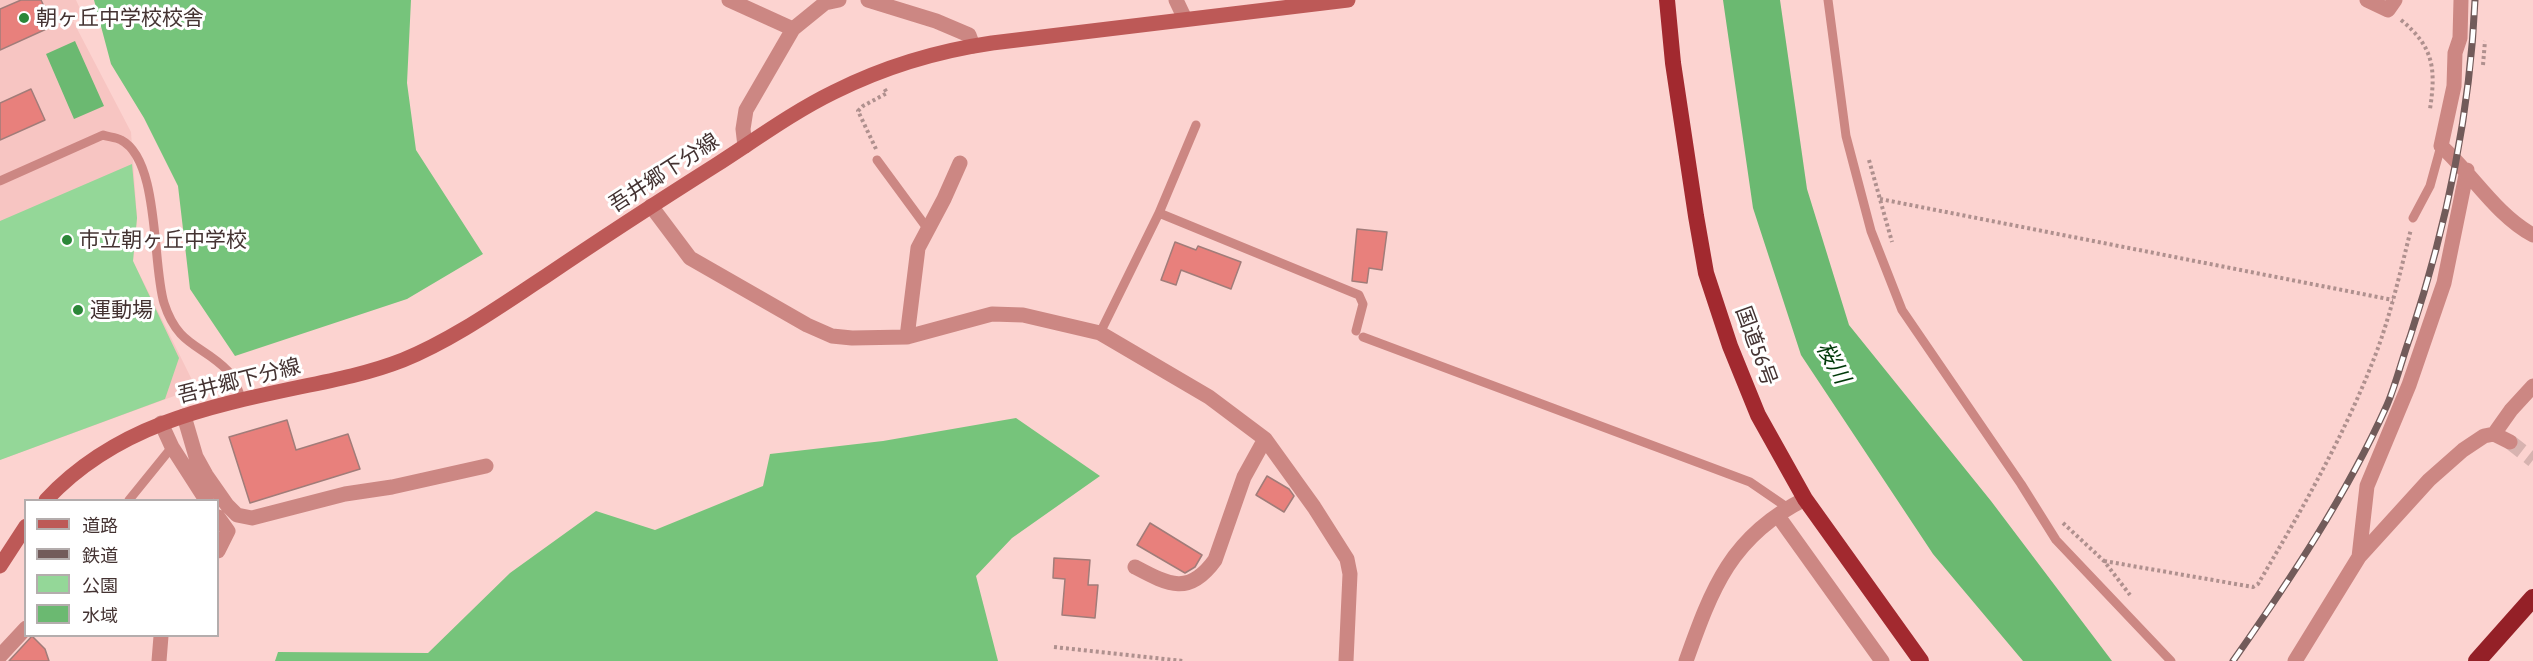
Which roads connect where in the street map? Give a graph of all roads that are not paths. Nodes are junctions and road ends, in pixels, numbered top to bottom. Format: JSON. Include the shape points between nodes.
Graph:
{"nodes":[{"id":1,"x":729,"y":0,"type":"edge"},
{"id":2,"x":839,"y":0,"type":"edge"},
{"id":3,"x":868,"y":0,"type":"edge"},
{"id":4,"x":1176,"y":0,"type":"edge"},
{"id":5,"x":1348,"y":0,"type":"edge"},
{"id":6,"x":1667,"y":0,"type":"edge"},
{"id":7,"x":1828,"y":0,"type":"edge"},
{"id":8,"x":2367,"y":0,"type":"edge"},
{"id":9,"x":2462,"y":0,"type":"edge"},
{"id":10,"x":2392,"y":5,"type":"edge"},
{"id":11,"x":1185,"y":19,"type":"junction"},
{"id":12,"x":793,"y":29,"type":"junction"},
{"id":13,"x":973,"y":46,"type":"junction"},
{"id":14,"x":1196,"y":125,"type":"dead end"},
{"id":15,"x":745,"y":146,"type":"junction"},
{"id":16,"x":2441,"y":146,"type":"junction"},
{"id":17,"x":877,"y":160,"type":"road end"},
{"id":18,"x":960,"y":163,"type":"dead end"},
{"id":19,"x":2467,"y":170,"type":"junction"},
{"id":20,"x":0,"y":181,"type":"edge"},
{"id":21,"x":651,"y":206,"type":"junction"},
{"id":22,"x":1159,"y":213,"type":"junction"},
{"id":23,"x":2413,"y":218,"type":"road end"},
{"id":24,"x":927,"y":228,"type":"junction"},
{"id":25,"x":2533,"y":235,"type":"edge"},
{"id":26,"x":1100,"y":333,"type":"junction"},
{"id":27,"x":907,"y":337,"type":"junction"},
{"id":28,"x":2533,"y":386,"type":"edge"},
{"id":29,"x":242,"y":400,"type":"junction"},
{"id":30,"x":184,"y":416,"type":"junction"},
{"id":31,"x":161,"y":423,"type":"junction"},
{"id":32,"x":2494,"y":434,"type":"junction"},
{"id":33,"x":1265,"y":439,"type":"junction"},
{"id":34,"x":2510,"y":442,"type":"tunnel mouth"},
{"id":35,"x":172,"y":447,"type":"junction"},
{"id":36,"x":486,"y":466,"type":"dead end"},
{"id":37,"x":48,"y":499,"type":"edge"},
{"id":38,"x":131,"y":499,"type":"edge"},
{"id":39,"x":205,"y":499,"type":"edge"},
{"id":40,"x":1805,"y":499,"type":"junction"},
{"id":41,"x":1783,"y":512,"type":"junction"},
{"id":42,"x":219,"y":518,"type":"edge"},
{"id":43,"x":24,"y":529,"type":"edge"},
{"id":44,"x":219,"y":549,"type":"edge"},
{"id":45,"x":2359,"y":557,"type":"junction"},
{"id":46,"x":0,"y":566,"type":"edge"},
{"id":47,"x":1135,"y":567,"type":"dead end"},
{"id":48,"x":2533,"y":598,"type":"edge"},
{"id":49,"x":24,"y":630,"type":"edge"},
{"id":50,"x":161,"y":637,"type":"edge"},
{"id":51,"x":0,"y":656,"type":"edge"},
{"id":52,"x":159,"y":661,"type":"edge"},
{"id":53,"x":1346,"y":661,"type":"edge"},
{"id":54,"x":1686,"y":661,"type":"edge"},
{"id":55,"x":1882,"y":661,"type":"edge"},
{"id":56,"x":1921,"y":661,"type":"edge"},
{"id":57,"x":2171,"y":661,"type":"edge"},
{"id":58,"x":2295,"y":661,"type":"edge"},
{"id":59,"x":2477,"y":661,"type":"edge"}],
"edges":[{"from":1,"to":12,"type":"street"},
{"from":2,"to":12,"type":"street","via":[[825,3]]},
{"from":3,"to":13,"type":"street","via":[[969,35]]},
{"from":4,"to":11,"type":"street"},
{"from":5,"to":11,"type":"main road","name":"吾井郷下分線"},
{"from":6,"to":40,"type":"highway","name":"国道56号","via":[[1673,63],[1707,273],[1730,346],[1758,415]]},
{"from":7,"to":57,"type":"lane","via":[[1846,136],[1870,231],[1902,310],[2056,540]]},
{"from":8,"to":10,"type":"street"},
{"from":9,"to":16,"type":"street","via":[[2454,86]]},
{"from":11,"to":13,"type":"main road","name":"吾井郷下分線"},
{"from":12,"to":15,"type":"street","via":[[746,110]]},
{"from":13,"to":15,"type":"main road","name":"吾井郷下分線","via":[[875,73],[813,103]]},
{"from":14,"to":22,"type":"lane"},
{"from":15,"to":21,"type":"main road","name":"吾井郷下分線"},
{"from":16,"to":19,"type":"street"},
{"from":16,"to":23,"type":"lane","via":[[2430,186]]},
{"from":17,"to":24,"type":"lane"},
{"from":18,"to":24,"type":"street"},
{"from":19,"to":25,"type":"street","via":[[2498,207]]},
{"from":19,"to":45,"type":"street","via":[[2444,283],[2409,385],[2367,486]]},
{"from":20,"to":29,"type":"lane","via":[[103,135],[121,140],[134,152],[144,171],[154,221],[157,270],[173,326],[230,372]]},
{"from":21,"to":27,"type":"street","via":[[690,258],[807,325],[832,336]]},
{"from":21,"to":29,"type":"main road","name":"吾井郷下分線","via":[[436,345],[365,373]]},
{"from":22,"to":26,"type":"lane"},
{"from":22,"to":41,"type":"lane","via":[[1359,295],[1363,304],[1359,334],[1750,482]]},
{"from":24,"to":27,"type":"street","via":[[918,248]]},
{"from":26,"to":27,"type":"street","via":[[1023,315],[992,314]]},
{"from":26,"to":33,"type":"street","via":[[1209,397]]},
{"from":28,"to":32,"type":"street"},
{"from":29,"to":30,"type":"main road","name":"吾井郷下分線"},
{"from":30,"to":31,"type":"main road","name":"吾井郷下分線"},
{"from":30,"to":36,"type":"street","via":[[206,476],[227,504],[244,518]]},
{"from":31,"to":35,"type":"street"},
{"from":31,"to":37,"type":"main road","name":"吾井郷下分線","via":[[86,464]]},
{"from":32,"to":34,"type":"street"},
{"from":32,"to":45,"type":"street","via":[[2463,450],[2429,480]]},
{"from":33,"to":47,"type":"street","via":[[1244,477],[1215,560],[1207,570],[1193,582],[1175,585]]},
{"from":33,"to":53,"type":"street","via":[[1347,559],[1350,574]]},
{"from":35,"to":38,"type":"lane"},
{"from":35,"to":39,"type":"street"},
{"from":40,"to":41,"type":"street"},
{"from":40,"to":56,"type":"highway","name":"国道56号"},
{"from":41,"to":54,"type":"street","via":[[1732,558],[1707,602]]},
{"from":41,"to":55,"type":"street"},
{"from":42,"to":44,"type":"street","via":[[228,531]]},
{"from":43,"to":46,"type":"main road"},
{"from":45,"to":58,"type":"street"},
{"from":48,"to":59,"type":"highway"},
{"from":49,"to":51,"type":"street"},
{"from":50,"to":52,"type":"street"}]}
